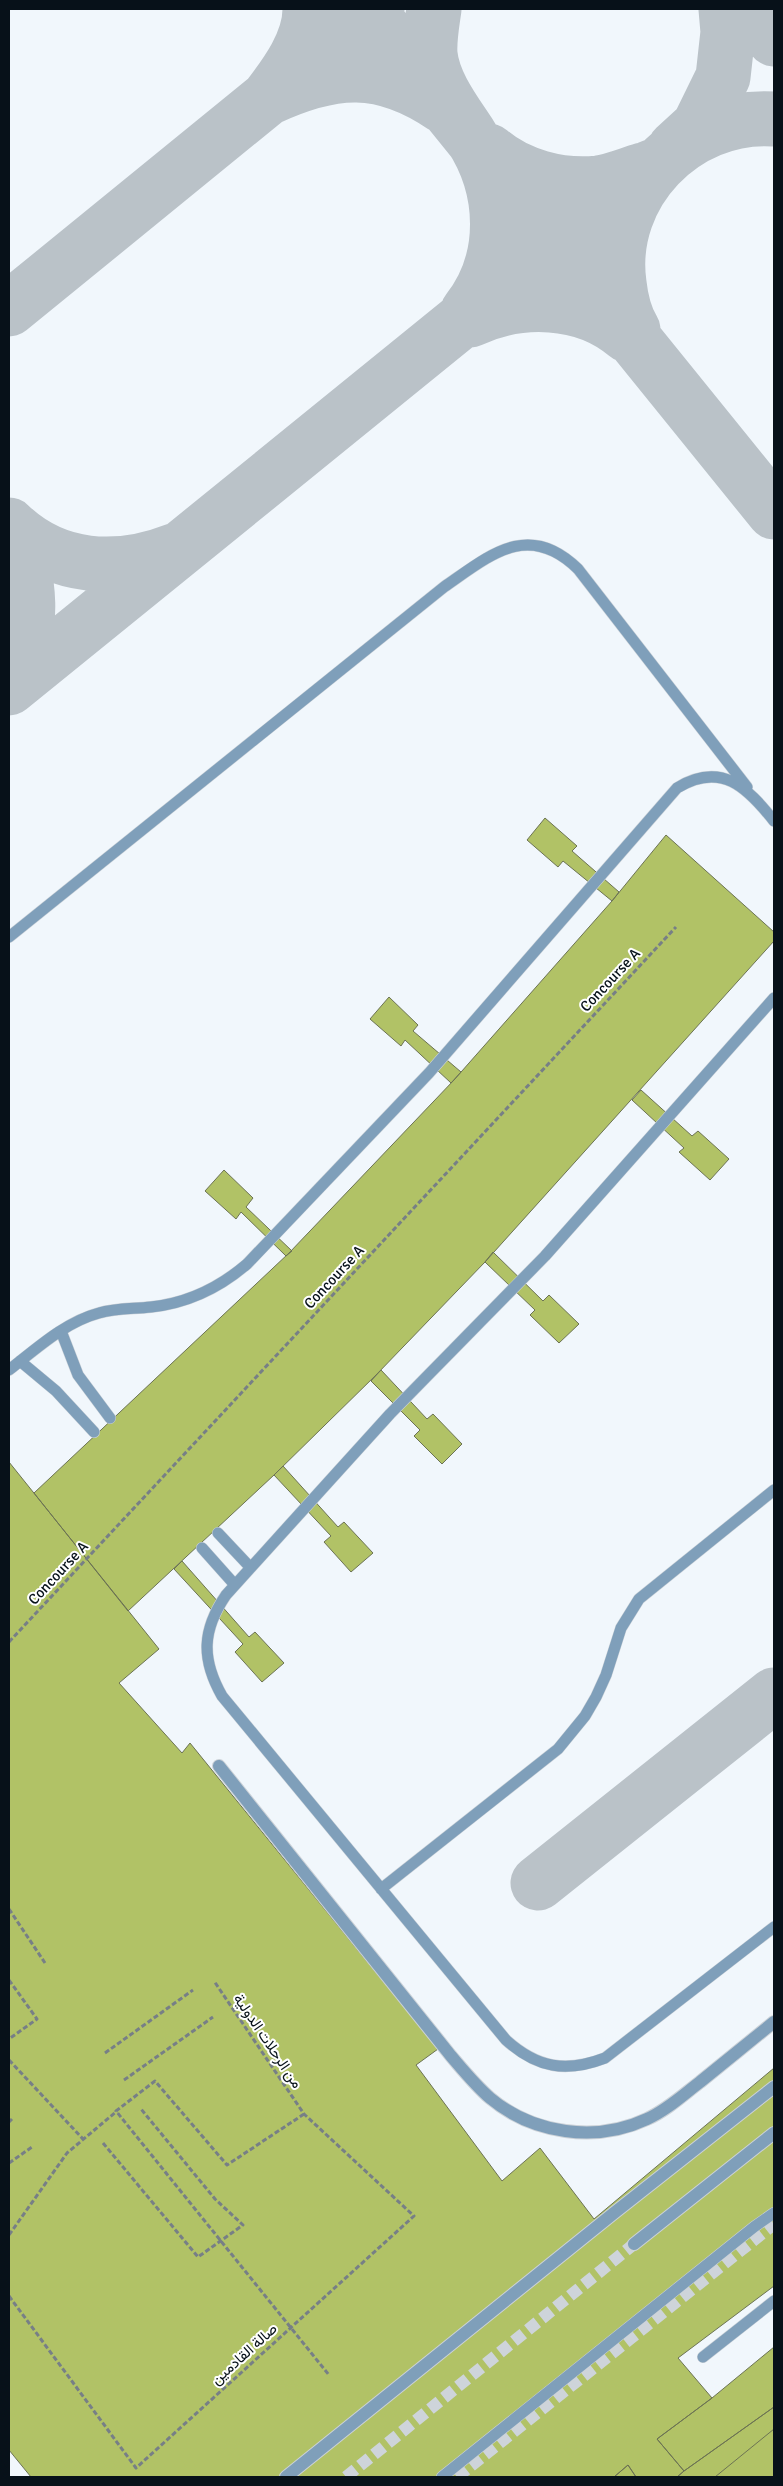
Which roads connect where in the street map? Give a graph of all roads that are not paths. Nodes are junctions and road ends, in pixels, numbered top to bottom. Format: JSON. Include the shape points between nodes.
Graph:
{"nodes":[{"id":1,"x":754,"y":796,"type":"junction"},
{"id":2,"x":774,"y":821,"type":"edge"},
{"id":3,"x":9,"y":937,"type":"edge"},
{"id":4,"x":774,"y":998,"type":"edge"},
{"id":5,"x":61,"y":1331,"type":"junction"},
{"id":6,"x":20,"y":1361,"type":"junction"},
{"id":7,"x":9,"y":1370,"type":"edge"},
{"id":8,"x":110,"y":1418,"type":"dead end"},
{"id":9,"x":94,"y":1432,"type":"dead end"},
{"id":10,"x":774,"y":1490,"type":"edge"},
{"id":11,"x":218,"y":1533,"type":"dead end"},
{"id":12,"x":202,"y":1548,"type":"dead end"},
{"id":13,"x":250,"y":1567,"type":"junction"},
{"id":14,"x":235,"y":1585,"type":"junction"},
{"id":15,"x":220,"y":1766,"type":"dead end"},
{"id":16,"x":381,"y":1889,"type":"junction"},
{"id":17,"x":774,"y":1927,"type":"edge"},
{"id":18,"x":774,"y":2022,"type":"edge"},
{"id":19,"x":774,"y":2087,"type":"edge"},
{"id":20,"x":774,"y":2133,"type":"edge"},
{"id":21,"x":774,"y":2214,"type":"edge"},
{"id":22,"x":634,"y":2244,"type":"tunnel mouth"},
{"id":23,"x":774,"y":2301,"type":"edge"},
{"id":24,"x":703,"y":2357,"type":"dead end"},
{"id":25,"x":286,"y":2477,"type":"edge"},
{"id":26,"x":442,"y":2477,"type":"edge"}],
"edges":[{"from":1,"to":2,"type":"lane"},
{"from":1,"to":3,"type":"lane","via":[[578,569],[557,552],[518,545],[493,553],[444,587]]},
{"from":1,"to":5,"type":"lane","via":[[731,780],[717,776],[690,780],[678,788],[429,1073],[231,1278],[193,1298],[97,1314]]},
{"from":4,"to":13,"type":"lane","via":[[545,1256],[390,1414]]},
{"from":5,"to":6,"type":"lane"},
{"from":5,"to":8,"type":"lane","via":[[78,1375]]},
{"from":6,"to":7,"type":"lane"},
{"from":6,"to":9,"type":"lane","via":[[56,1391]]},
{"from":10,"to":16,"type":"lane","via":[[639,1599],[621,1628],[596,1697],[581,1722],[558,1749]]},
{"from":11,"to":13,"type":"lane"},
{"from":12,"to":14,"type":"lane"},
{"from":13,"to":14,"type":"lane"},
{"from":14,"to":16,"type":"lane","via":[[216,1610],[209,1627],[206,1645],[213,1680],[222,1696]]},
{"from":15,"to":18,"type":"street","via":[[451,2056],[490,2098],[531,2123],[578,2133],[625,2128],[648,2119],[669,2107]]},
{"from":16,"to":17,"type":"lane","via":[[506,2040],[519,2052],[552,2066],[570,2067],[605,2058]]},
{"from":19,"to":25,"type":"street"},
{"from":20,"to":22,"type":"street"},
{"from":21,"to":26,"type":"lane"},
{"from":23,"to":24,"type":"lane"}]}
